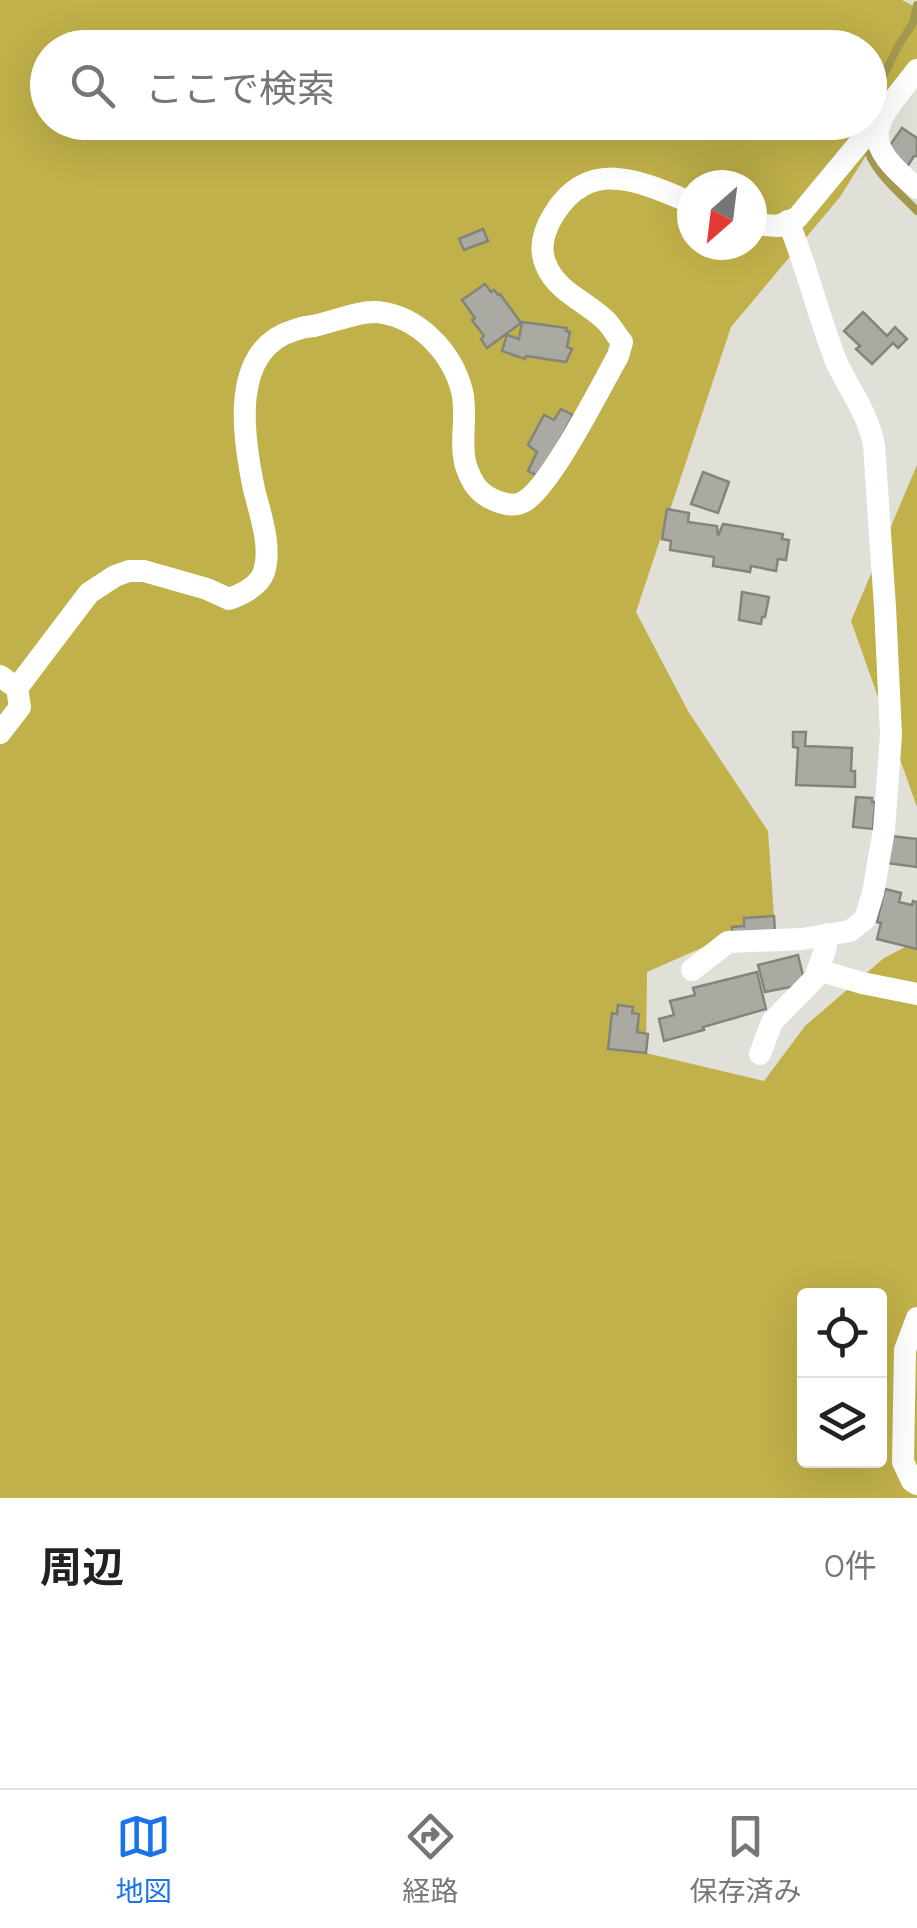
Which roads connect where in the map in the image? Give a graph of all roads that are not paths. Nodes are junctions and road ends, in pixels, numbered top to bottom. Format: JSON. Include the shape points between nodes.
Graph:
{"nodes":[{"id":1,"x":917,"y":70,"type":"edge"},
{"id":2,"x":887,"y":109,"type":"edge"},
{"id":3,"x":862,"y":140,"type":"edge"},
{"id":4,"x":878,"y":140,"type":"edge"},
{"id":5,"x":917,"y":188,"type":"edge"},
{"id":6,"x":677,"y":197,"type":"edge"},
{"id":7,"x":788,"y":222,"type":"junction"},
{"id":8,"x":767,"y":225,"type":"edge"},
{"id":9,"x":8,"y":682,"type":"edge"},
{"id":10,"x":0,"y":733,"type":"edge"},
{"id":11,"x":828,"y":934,"type":"junction"},
{"id":12,"x":692,"y":970,"type":"dead end"},
{"id":13,"x":818,"y":970,"type":"junction"},
{"id":14,"x":917,"y":994,"type":"edge"},
{"id":15,"x":760,"y":1054,"type":"dead end"},
{"id":16,"x":917,"y":1318,"type":"edge"},
{"id":17,"x":917,"y":1484,"type":"edge"}],
"edges":[{"from":1,"to":2,"type":"street"},
{"from":3,"to":7,"type":"street"},
{"from":4,"to":5,"type":"street","via":[[883,156]]},
{"from":6,"to":9,"type":"street","via":[[643,182],[601,178],[572,190],[548,223],[542,243],[554,281],[622,342],[537,493],[514,505],[474,486],[464,462],[462,392],[434,338],[378,312],[295,330],[259,354],[244,410],[264,534],[263,575],[229,599],[144,571],[115,576],[89,593]]},
{"from":7,"to":8,"type":"street"},
{"from":7,"to":11,"type":"street","via":[[837,363],[871,427],[885,607],[890,734],[884,830],[864,918],[850,931]]},
{"from":9,"to":10,"type":"street","via":[[20,707]]},
{"from":11,"to":12,"type":"street","via":[[728,942]]},
{"from":11,"to":13,"type":"street"},
{"from":13,"to":14,"type":"street"},
{"from":13,"to":15,"type":"street","via":[[772,1022]]},
{"from":16,"to":17,"type":"street","via":[[905,1350],[903,1427],[903,1462]]}]}
